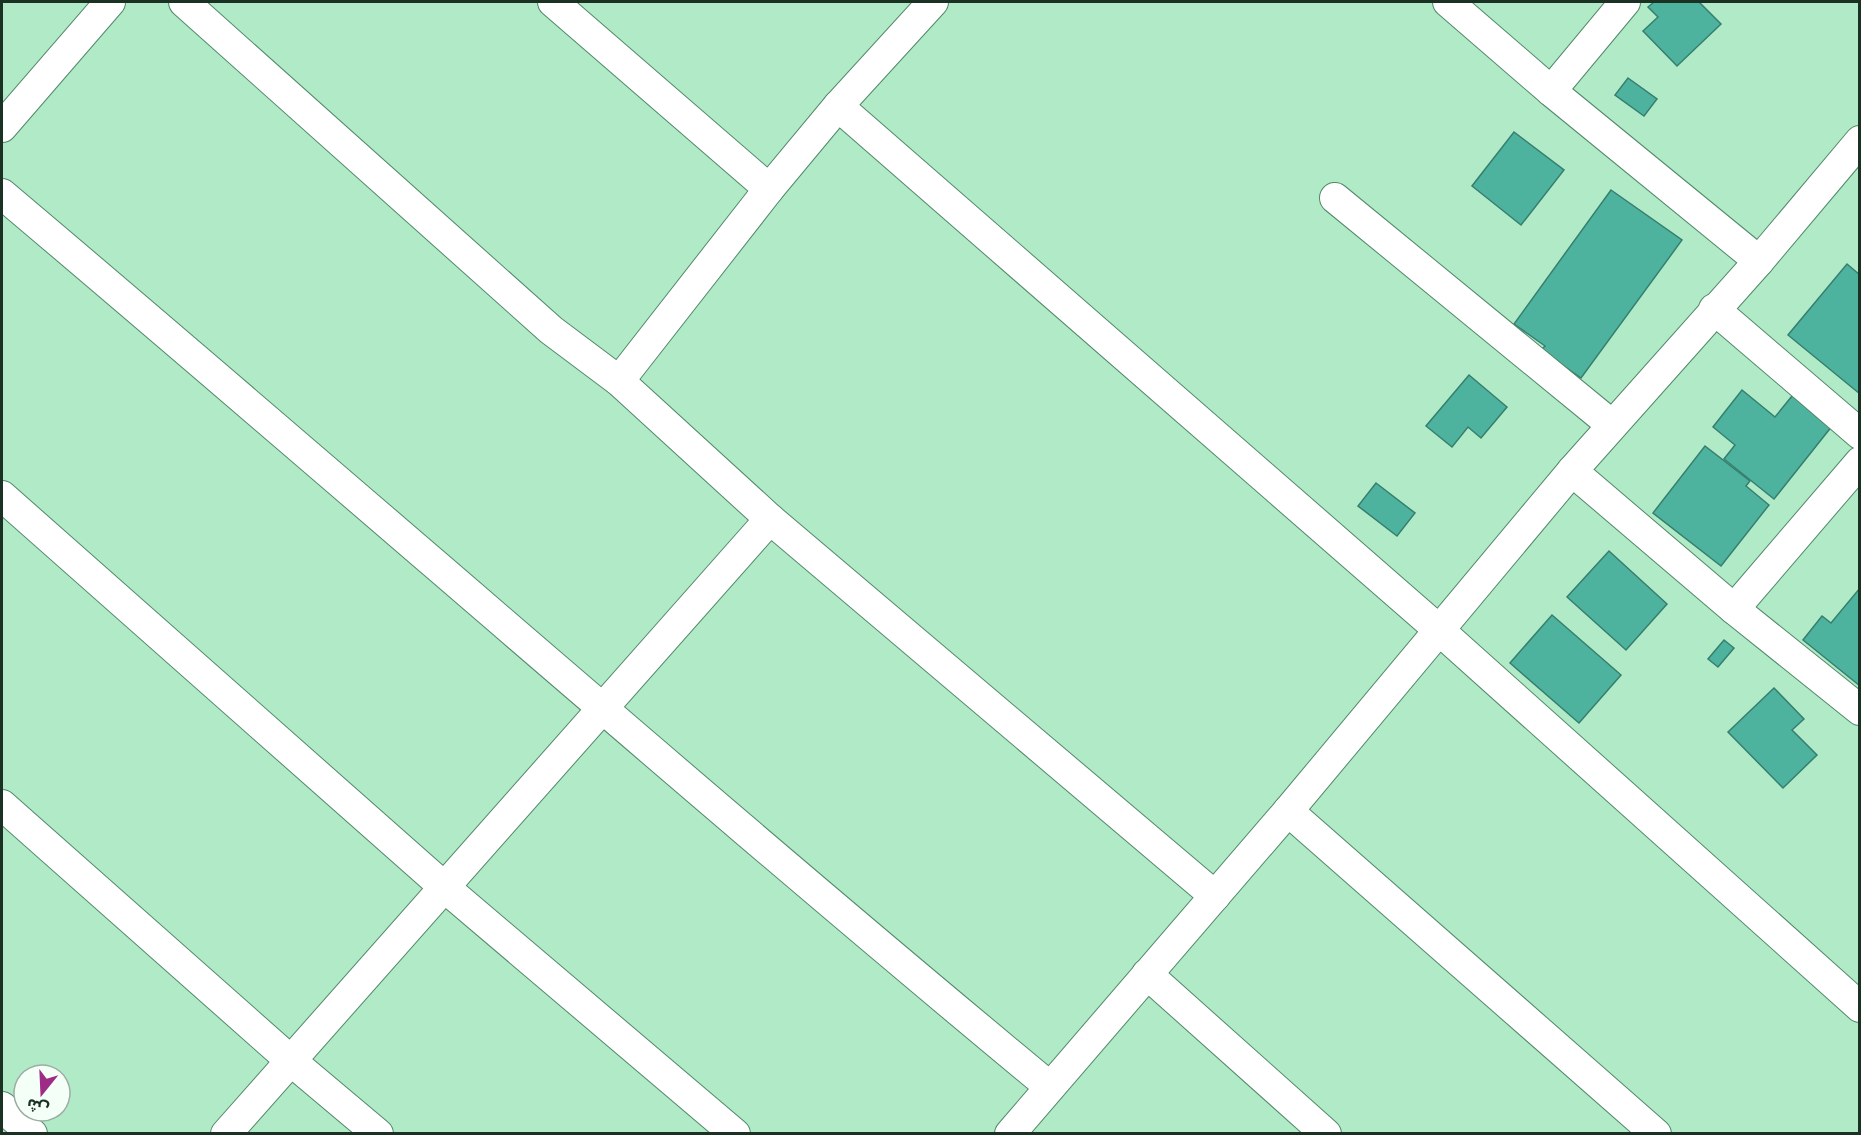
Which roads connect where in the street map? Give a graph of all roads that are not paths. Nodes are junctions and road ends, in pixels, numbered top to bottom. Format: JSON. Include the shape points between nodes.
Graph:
{"nodes":[{"id":1,"x":110,"y":2,"type":"edge"},
{"id":2,"x":184,"y":2,"type":"edge"},
{"id":3,"x":553,"y":2,"type":"edge"},
{"id":4,"x":1448,"y":2,"type":"edge"},
{"id":5,"x":1625,"y":2,"type":"edge"},
{"id":6,"x":920,"y":6,"type":"edge"},
{"id":7,"x":1551,"y":91,"type":"junction"},
{"id":8,"x":838,"y":106,"type":"junction"},
{"id":9,"x":2,"y":126,"type":"edge"},
{"id":10,"x":1860,"y":141,"type":"edge"},
{"id":11,"x":769,"y":189,"type":"junction"},
{"id":12,"x":2,"y":194,"type":"edge"},
{"id":13,"x":1335,"y":198,"type":"dead end"},
{"id":14,"x":1759,"y":261,"type":"junction"},
{"id":15,"x":1714,"y":309,"type":"junction"},
{"id":16,"x":619,"y":381,"type":"junction"},
{"id":17,"x":1612,"y":425,"type":"junction"},
{"id":18,"x":1860,"y":434,"type":"edge"},
{"id":19,"x":1860,"y":462,"type":"edge"},
{"id":20,"x":1572,"y":471,"type":"junction"},
{"id":21,"x":2,"y":496,"type":"edge"},
{"id":22,"x":770,"y":519,"type":"junction"},
{"id":23,"x":1734,"y":609,"type":"junction"},
{"id":24,"x":1439,"y":630,"type":"junction"},
{"id":25,"x":600,"y":709,"type":"junction"},
{"id":26,"x":1860,"y":710,"type":"edge"},
{"id":27,"x":2,"y":805,"type":"edge"},
{"id":28,"x":1288,"y":811,"type":"junction"},
{"id":29,"x":443,"y":886,"type":"junction"},
{"id":30,"x":1215,"y":896,"type":"junction"},
{"id":31,"x":1147,"y":974,"type":"junction"},
{"id":32,"x":1860,"y":1007,"type":"edge"},
{"id":33,"x":290,"y":1060,"type":"junction"},
{"id":34,"x":1050,"y":1087,"type":"junction"},
{"id":35,"x":2,"y":1107,"type":"edge"},
{"id":36,"x":32,"y":1134,"type":"edge"},
{"id":37,"x":226,"y":1134,"type":"edge"},
{"id":38,"x":378,"y":1134,"type":"edge"},
{"id":39,"x":735,"y":1134,"type":"edge"},
{"id":40,"x":1010,"y":1134,"type":"edge"},
{"id":41,"x":1326,"y":1134,"type":"edge"},
{"id":42,"x":1656,"y":1134,"type":"edge"}],
"edges":[{"from":1,"to":9,"type":"street"},
{"from":2,"to":16,"type":"street","via":[[551,330]]},
{"from":3,"to":11,"type":"street"},
{"from":4,"to":7,"type":"street"},
{"from":5,"to":7,"type":"street"},
{"from":6,"to":8,"type":"street"},
{"from":7,"to":14,"type":"street"},
{"from":8,"to":11,"type":"street"},
{"from":8,"to":24,"type":"street"},
{"from":10,"to":14,"type":"street"},
{"from":11,"to":16,"type":"street"},
{"from":12,"to":25,"type":"street","via":[[245,399]]},
{"from":13,"to":17,"type":"street"},
{"from":14,"to":15,"type":"street"},
{"from":15,"to":17,"type":"street"},
{"from":15,"to":18,"type":"street"},
{"from":16,"to":22,"type":"street"},
{"from":17,"to":20,"type":"street"},
{"from":19,"to":23,"type":"street"},
{"from":20,"to":23,"type":"street"},
{"from":20,"to":24,"type":"street"},
{"from":21,"to":29,"type":"street"},
{"from":22,"to":25,"type":"street"},
{"from":22,"to":30,"type":"street"},
{"from":23,"to":26,"type":"street"},
{"from":24,"to":28,"type":"street"},
{"from":24,"to":32,"type":"street"},
{"from":25,"to":29,"type":"street"},
{"from":25,"to":34,"type":"street"},
{"from":27,"to":33,"type":"street"},
{"from":28,"to":30,"type":"street"},
{"from":28,"to":42,"type":"street"},
{"from":29,"to":33,"type":"street"},
{"from":29,"to":39,"type":"street"},
{"from":30,"to":31,"type":"street"},
{"from":31,"to":34,"type":"street"},
{"from":31,"to":41,"type":"street"},
{"from":33,"to":37,"type":"street"},
{"from":33,"to":38,"type":"street"},
{"from":34,"to":40,"type":"street"},
{"from":35,"to":36,"type":"street"}]}
